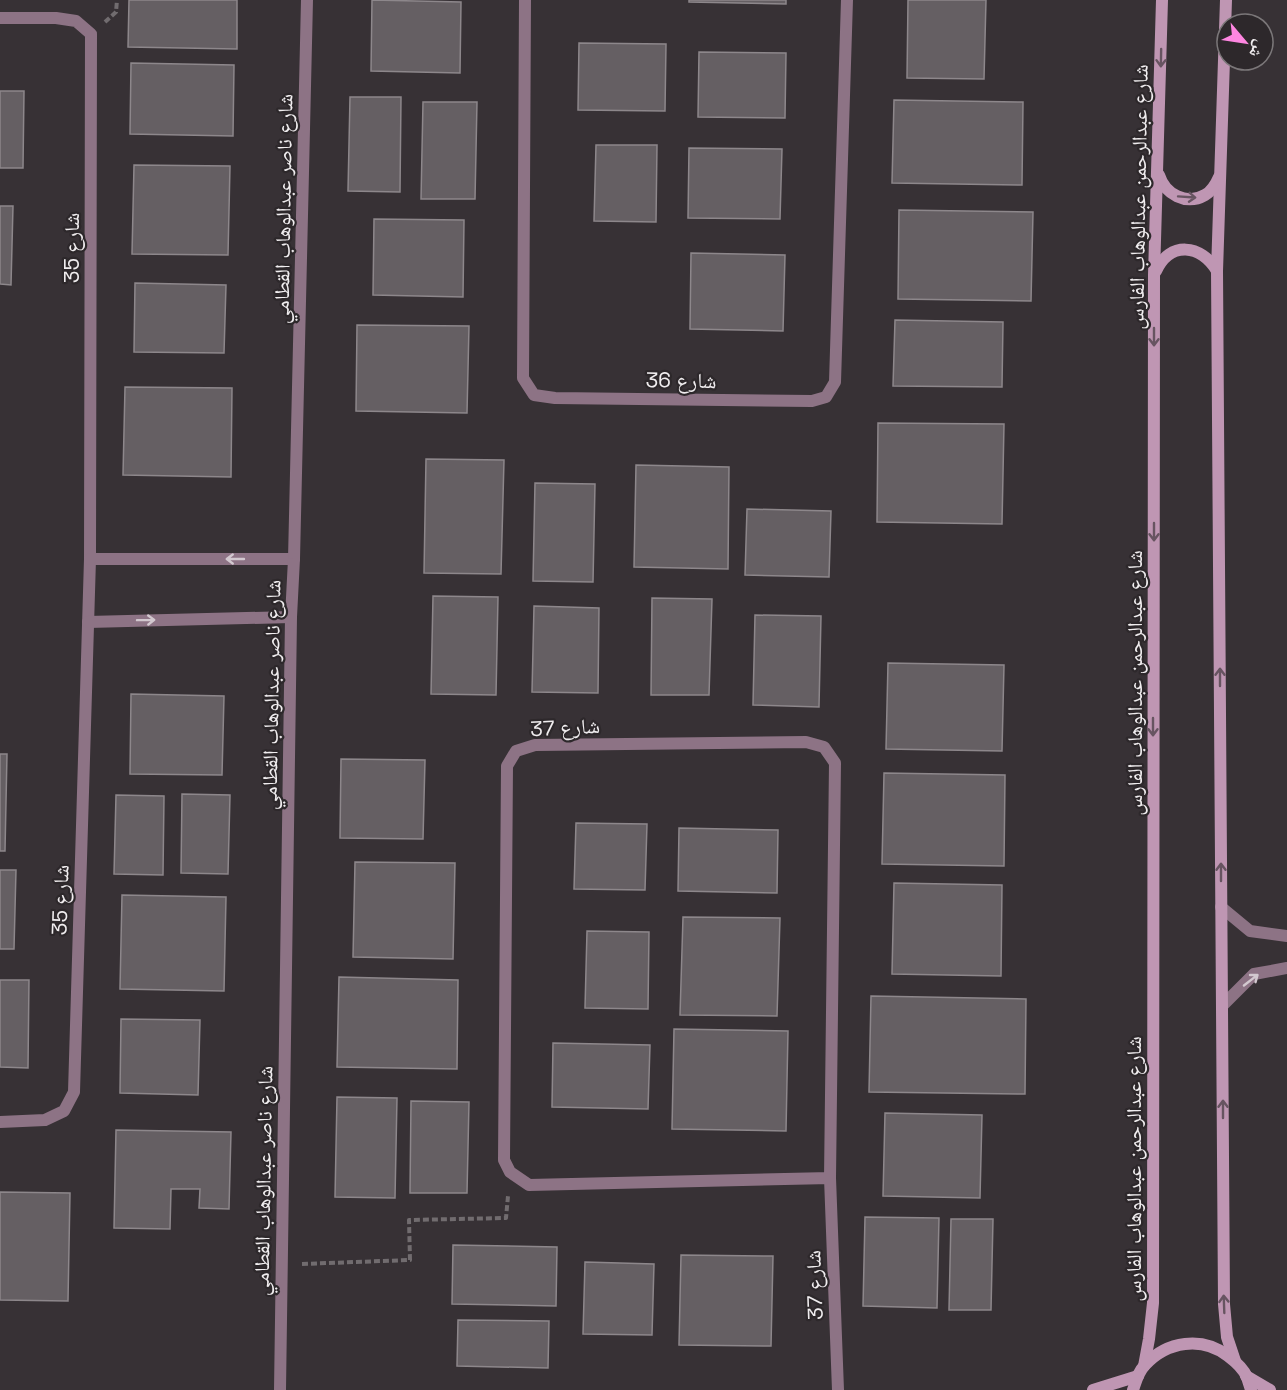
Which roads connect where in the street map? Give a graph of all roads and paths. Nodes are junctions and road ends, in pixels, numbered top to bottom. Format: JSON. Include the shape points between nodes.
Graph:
{"nodes":[{"id":1,"x":307,"y":0,"type":"edge"},
{"id":2,"x":525,"y":0,"type":"edge"},
{"id":3,"x":847,"y":0,"type":"edge"},
{"id":4,"x":1162,"y":0,"type":"edge"},
{"id":5,"x":1226,"y":0,"type":"edge"},
{"id":6,"x":0,"y":18,"type":"edge"},
{"id":7,"x":1158,"y":171,"type":"junction"},
{"id":8,"x":1220,"y":176,"type":"junction"},
{"id":9,"x":1217,"y":271,"type":"junction"},
{"id":10,"x":1154,"y":275,"type":"junction"},
{"id":11,"x":90,"y":559,"type":"junction"},
{"id":12,"x":294,"y":560,"type":"junction"},
{"id":13,"x":291,"y":617,"type":"junction"},
{"id":14,"x":88,"y":622,"type":"junction"},
{"id":15,"x":1221,"y":907,"type":"junction"},
{"id":16,"x":1287,"y":936,"type":"edge"},
{"id":17,"x":1287,"y":968,"type":"edge"},
{"id":18,"x":1222,"y":1006,"type":"junction"},
{"id":19,"x":0,"y":1122,"type":"edge"},
{"id":20,"x":510,"y":1172,"type":"junction"},
{"id":21,"x":830,"y":1178,"type":"junction"},
{"id":22,"x":282,"y":1264,"type":"junction"},
{"id":23,"x":1235,"y":1361,"type":"junction"},
{"id":24,"x":1141,"y":1371,"type":"junction"},
{"id":25,"x":1246,"y":1376,"type":"junction"},
{"id":26,"x":280,"y":1390,"type":"edge"},
{"id":27,"x":838,"y":1390,"type":"edge"},
{"id":28,"x":1093,"y":1390,"type":"edge"},
{"id":29,"x":1133,"y":1390,"type":"edge"},
{"id":30,"x":1251,"y":1390,"type":"edge"},
{"id":31,"x":1270,"y":1390,"type":"edge"}],
"edges":[{"from":1,"to":12,"type":"street","name":"شارع ناصر عبدالوهاب القطامي"},
{"from":2,"to":3,"type":"street","name":"شارع 36","via":[[523,378],[534,395],[812,401],[826,397],[835,382]]},
{"from":4,"to":7,"type":"street","name":"شارع عبدالرحمن عبدالوهاب الفارس","one_way":true},
{"from":5,"to":8,"type":"street"},
{"from":6,"to":11,"type":"street","name":"شارع 35","via":[[76,21],[91,34]]},
{"from":7,"to":8,"type":"street","one_way":true,"via":[[1170,192],[1193,199],[1210,191]]},
{"from":7,"to":10,"type":"street","name":"شارع عبدالرحمن عبدالوهاب الفارس"},
{"from":8,"to":9,"type":"street"},
{"from":9,"to":10,"type":"street","via":[[1211,260],[1190,249],[1167,255]]},
{"from":15,"to":9,"type":"street","one_way":true},
{"from":10,"to":24,"type":"street","name":"شارع عبدالرحمن عبدالوهاب الفارس","one_way":true,"via":[[1153,1291],[1148,1350]]},
{"from":12,"to":11,"type":"street","one_way":true},
{"from":11,"to":14,"type":"street","name":"شارع 35"},
{"from":12,"to":13,"type":"street","name":"شارع ناصر عبدالوهاب القطامي"},
{"from":14,"to":13,"type":"street","one_way":true},
{"from":13,"to":22,"type":"street","name":"شارع ناصر عبدالوهاب القطامي"},
{"from":14,"to":19,"type":"street","name":"شارع 35","via":[[74,1092],[64,1111],[45,1120]]},
{"from":15,"to":16,"type":"street","via":[[1250,931]]},
{"from":15,"to":18,"type":"street"},
{"from":18,"to":17,"type":"street","one_way":true,"via":[[1254,974]]},
{"from":23,"to":18,"type":"street","one_way":true,"via":[[1227,1337],[1224,1304]]},
{"from":20,"to":21,"type":"street","via":[[528,1185]]},
{"from":20,"to":21,"type":"street","name":"شارع 37","via":[[504,1160],[507,766],[516,751],[534,745],[806,742],[824,747],[835,764]]},
{"from":20,"to":22,"type":"path","via":[[506,1218],[410,1220],[410,1260]]},
{"from":21,"to":27,"type":"street","name":"شارع 37"},
{"from":22,"to":26,"type":"street","name":"شارع ناصر عبدالوهاب القطامي"},
{"from":23,"to":24,"type":"street","via":[[1221,1351],[1188,1343],[1171,1346]]},
{"from":23,"to":25,"type":"street"},
{"from":24,"to":28,"type":"street"},
{"from":24,"to":29,"type":"street","name":"شارع عبدالرحمن عبدالوهاب الفارس"},
{"from":25,"to":30,"type":"street"},
{"from":25,"to":31,"type":"street"}]}
